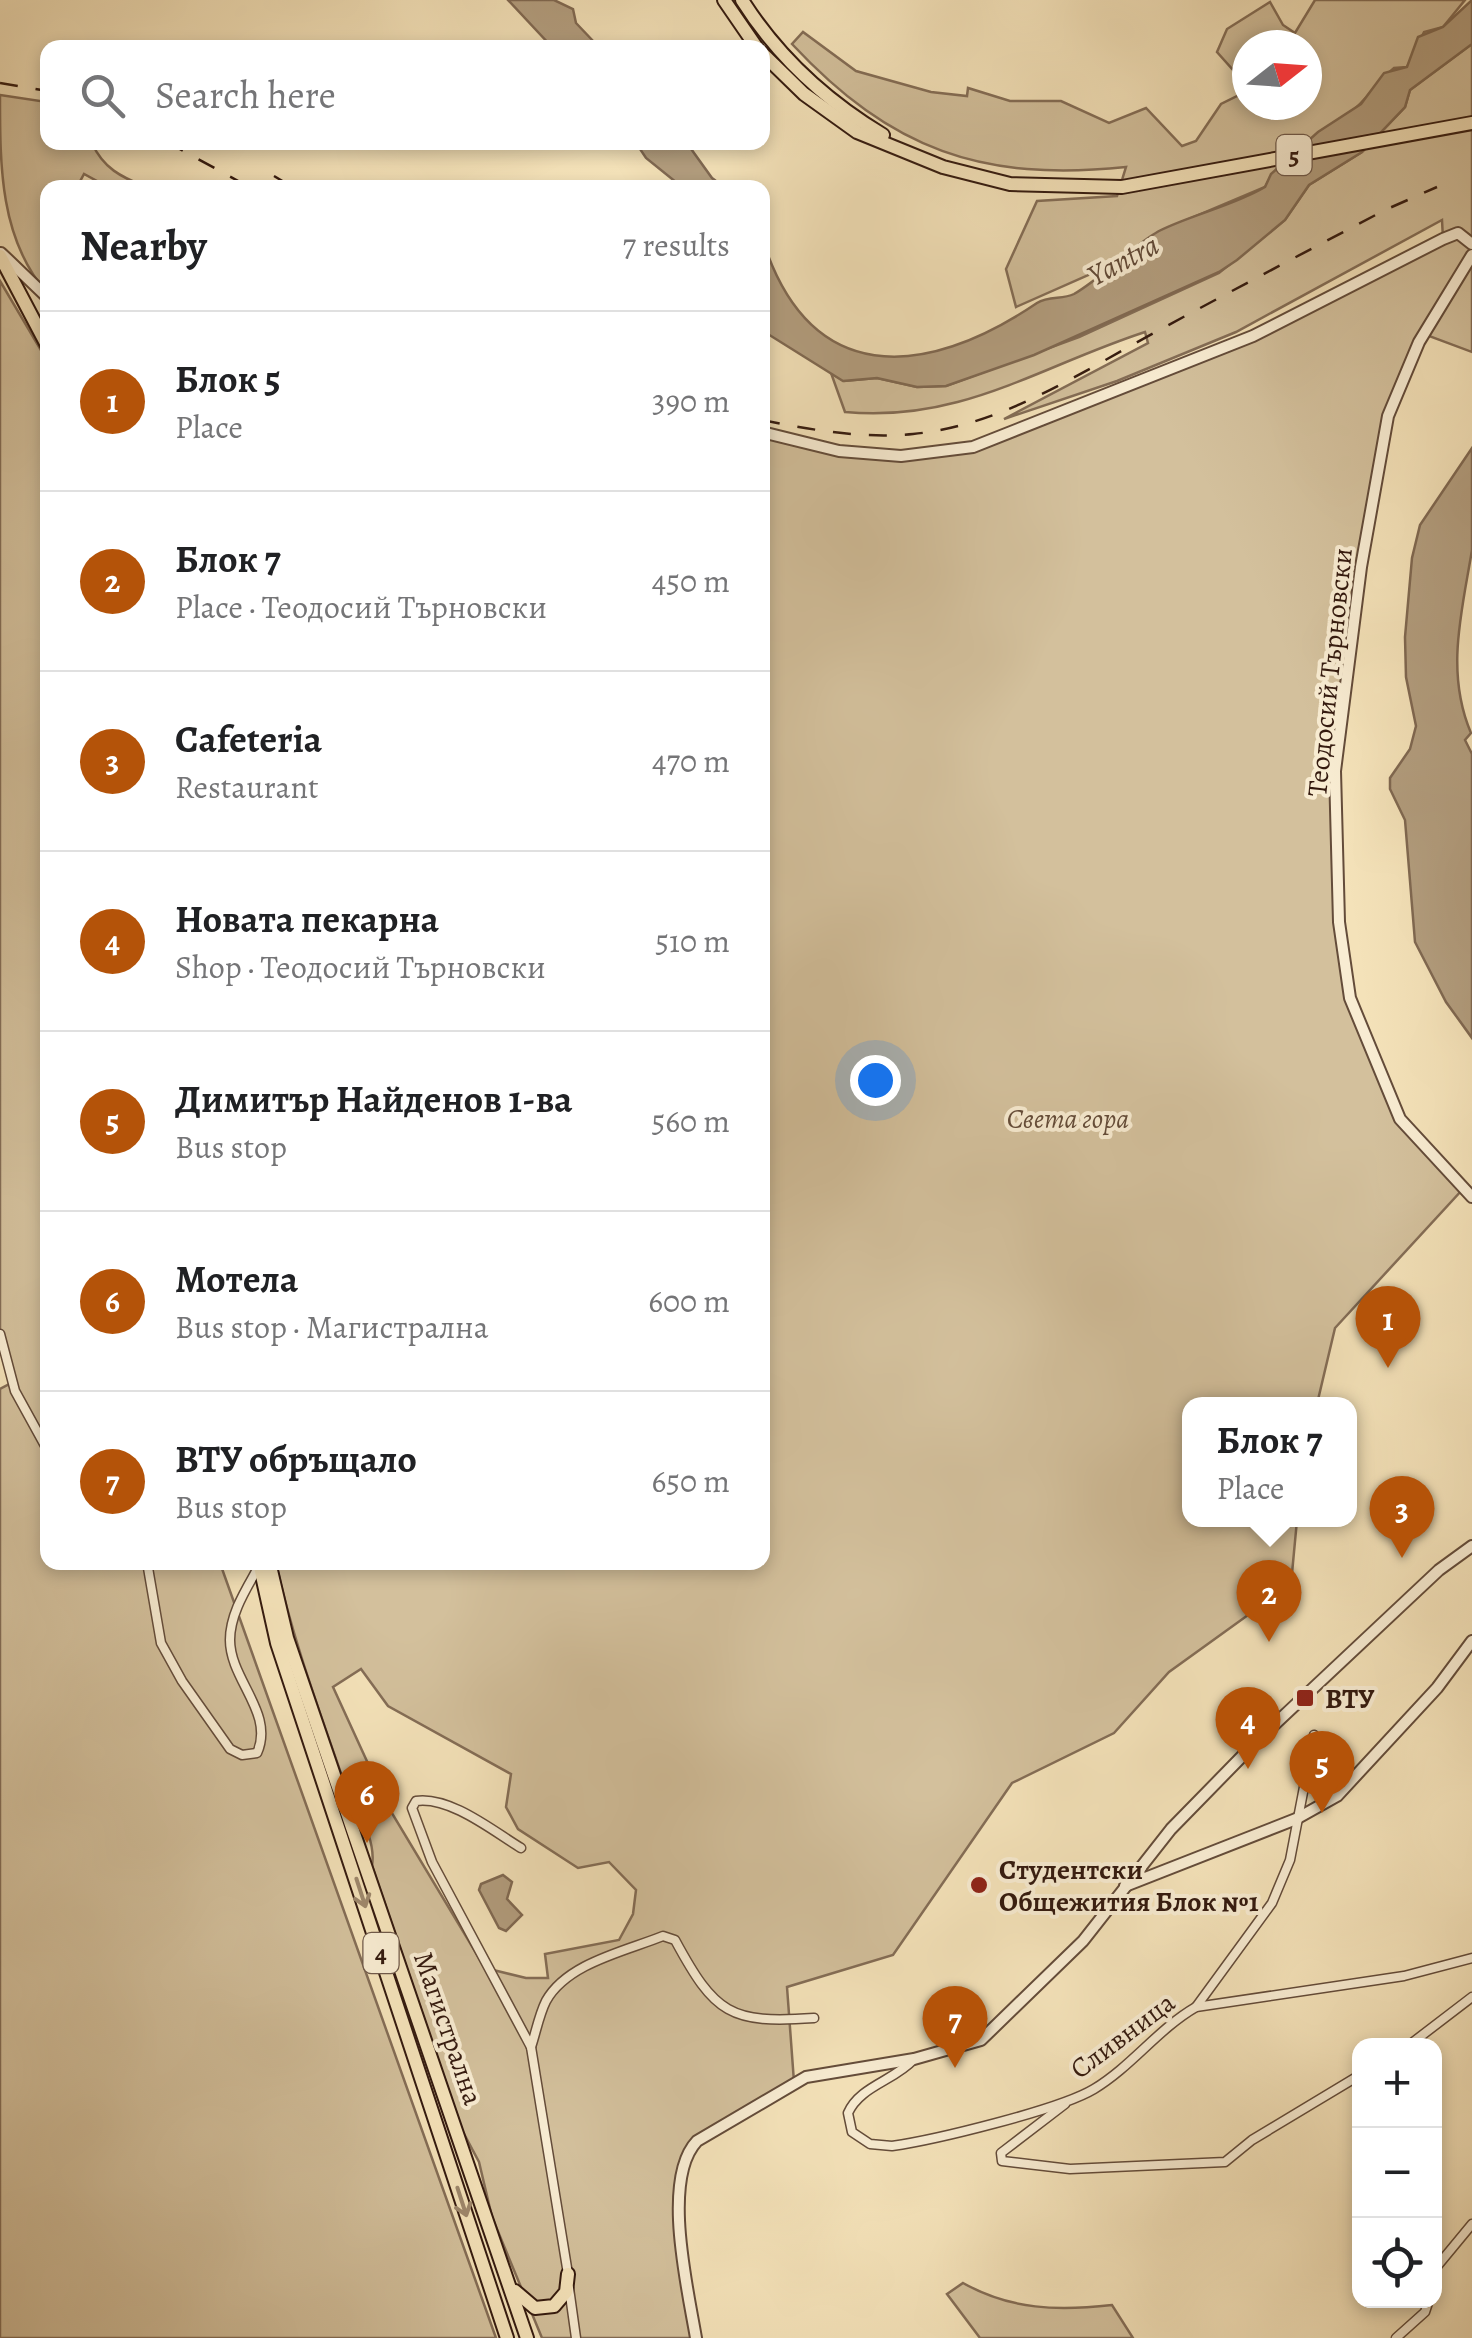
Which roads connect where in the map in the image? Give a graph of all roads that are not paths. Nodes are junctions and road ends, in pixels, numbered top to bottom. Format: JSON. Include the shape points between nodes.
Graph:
{"nodes":[{"id":1,"x":720,"y":0,"type":"edge"},
{"id":2,"x":742,"y":0,"type":"edge"},
{"id":3,"x":751,"y":40,"type":"edge"},
{"id":4,"x":768,"y":40,"type":"edge"},
{"id":5,"x":770,"y":42,"type":"edge"},
{"id":6,"x":770,"y":60,"type":"edge"},
{"id":7,"x":1469,"y":123,"type":"edge"},
{"id":8,"x":915,"y":155,"type":"junction"},
{"id":9,"x":1472,"y":244,"type":"edge"},
{"id":10,"x":0,"y":254,"type":"edge"},
{"id":11,"x":1472,"y":255,"type":"edge"},
{"id":12,"x":40,"y":291,"type":"edge"},
{"id":13,"x":40,"y":332,"type":"edge"},
{"id":14,"x":770,"y":434,"type":"edge"},
{"id":15,"x":1472,"y":1197,"type":"edge"},
{"id":16,"x":0,"y":1334,"type":"edge"},
{"id":17,"x":40,"y":1436,"type":"edge"},
{"id":18,"x":1472,"y":1546,"type":"edge"},
{"id":19,"x":148,"y":1570,"type":"edge"},
{"id":20,"x":258,"y":1570,"type":"edge"},
{"id":21,"x":263,"y":1570,"type":"edge"},
{"id":22,"x":264,"y":1570,"type":"edge"},
{"id":23,"x":1472,"y":1641,"type":"edge"},
{"id":24,"x":1314,"y":1735,"type":"dead end"},
{"id":25,"x":1296,"y":1819,"type":"junction"},
{"id":26,"x":522,"y":1848,"type":"dead end"},
{"id":27,"x":1120,"y":1888,"type":"junction"},
{"id":28,"x":1472,"y":1958,"type":"edge"},
{"id":29,"x":1472,"y":1997,"type":"edge"},
{"id":30,"x":1196,"y":2007,"type":"junction"},
{"id":31,"x":814,"y":2018,"type":"dead end"},
{"id":32,"x":1418,"y":2038,"type":"edge"},
{"id":33,"x":531,"y":2047,"type":"junction"},
{"id":34,"x":914,"y":2059,"type":"junction"},
{"id":35,"x":1352,"y":2079,"type":"edge"},
{"id":36,"x":1071,"y":2100,"type":"junction"},
{"id":37,"x":1472,"y":2224,"type":"edge"},
{"id":38,"x":1442,"y":2260,"type":"edge"},
{"id":39,"x":504,"y":2266,"type":"junction"},
{"id":40,"x":568,"y":2274,"type":"junction"},
{"id":41,"x":1426,"y":2308,"type":"edge"},
{"id":42,"x":507,"y":2338,"type":"edge"},
{"id":43,"x":530,"y":2338,"type":"edge"},
{"id":44,"x":576,"y":2338,"type":"edge"},
{"id":45,"x":696,"y":2338,"type":"edge"},
{"id":46,"x":1396,"y":2338,"type":"edge"}],
"edges":[{"from":1,"to":3,"type":"main road","number":"5"},
{"from":2,"to":4,"type":"main road","number":"5"},
{"from":5,"to":8,"type":"main road","number":"5","via":[[815,87]]},
{"from":6,"to":8,"type":"main road","number":"5","via":[[857,132]]},
{"from":7,"to":8,"type":"main road","number":"5","via":[[1122,186],[1010,184]]},
{"from":9,"to":14,"type":"street","via":[[1458,234],[1443,239],[1254,336],[973,447],[901,456],[838,451]]},
{"from":10,"to":12,"type":"street"},
{"from":10,"to":13,"type":"main road"},
{"from":11,"to":15,"type":"street","name":"Теодосий Търновски","via":[[1419,342],[1388,416],[1335,771],[1350,998],[1400,1120]]},
{"from":16,"to":17,"type":"street","via":[[15,1391]]},
{"from":18,"to":27,"type":"street","via":[[1258,1740]]},
{"from":19,"to":20,"type":"street","via":[[161,1643],[218,1734],[242,1755],[257,1753],[263,1740],[230,1639],[239,1602]]},
{"from":21,"to":42,"type":"main road","name":"Магистрална","number":"4","one_way":true,"via":[[277,1643]]},
{"from":22,"to":39,"type":"main road","name":"Магистрална","number":"4"},
{"from":23,"to":25,"type":"street","via":[[1337,1796]]},
{"from":24,"to":25,"type":"street"},
{"from":25,"to":27,"type":"street"},
{"from":25,"to":30,"type":"street","via":[[1290,1860],[1272,1903]]},
{"from":26,"to":33,"type":"street","via":[[445,1806],[426,1800],[412,1808],[432,1862]]},
{"from":27,"to":34,"type":"street","via":[[1082,1941],[981,2040]]},
{"from":28,"to":30,"type":"street","name":"Сливница","via":[[1404,1976]]},
{"from":29,"to":32,"type":"street"},
{"from":30,"to":36,"type":"street","name":"Сливница"},
{"from":31,"to":33,"type":"street","via":[[737,2016],[716,2000],[674,1940],[663,1936],[562,1983],[546,2000]]},
{"from":33,"to":40,"type":"street"},
{"from":34,"to":36,"type":"street","name":"Сливница","via":[[892,2080],[858,2096],[848,2113],[852,2132],[880,2146],[906,2144]]},
{"from":34,"to":45,"type":"street","via":[[806,2077],[690,2148],[682,2172],[680,2235]]},
{"from":35,"to":36,"type":"street","via":[[1225,2162],[1070,2170],[1002,2161],[1009,2143]]},
{"from":37,"to":38,"type":"street"},
{"from":39,"to":40,"type":"main road","via":[[518,2296],[535,2308],[562,2299]]},
{"from":39,"to":43,"type":"main road","name":"Магистрална","number":"4"},
{"from":40,"to":44,"type":"street"},
{"from":41,"to":46,"type":"street"}]}
